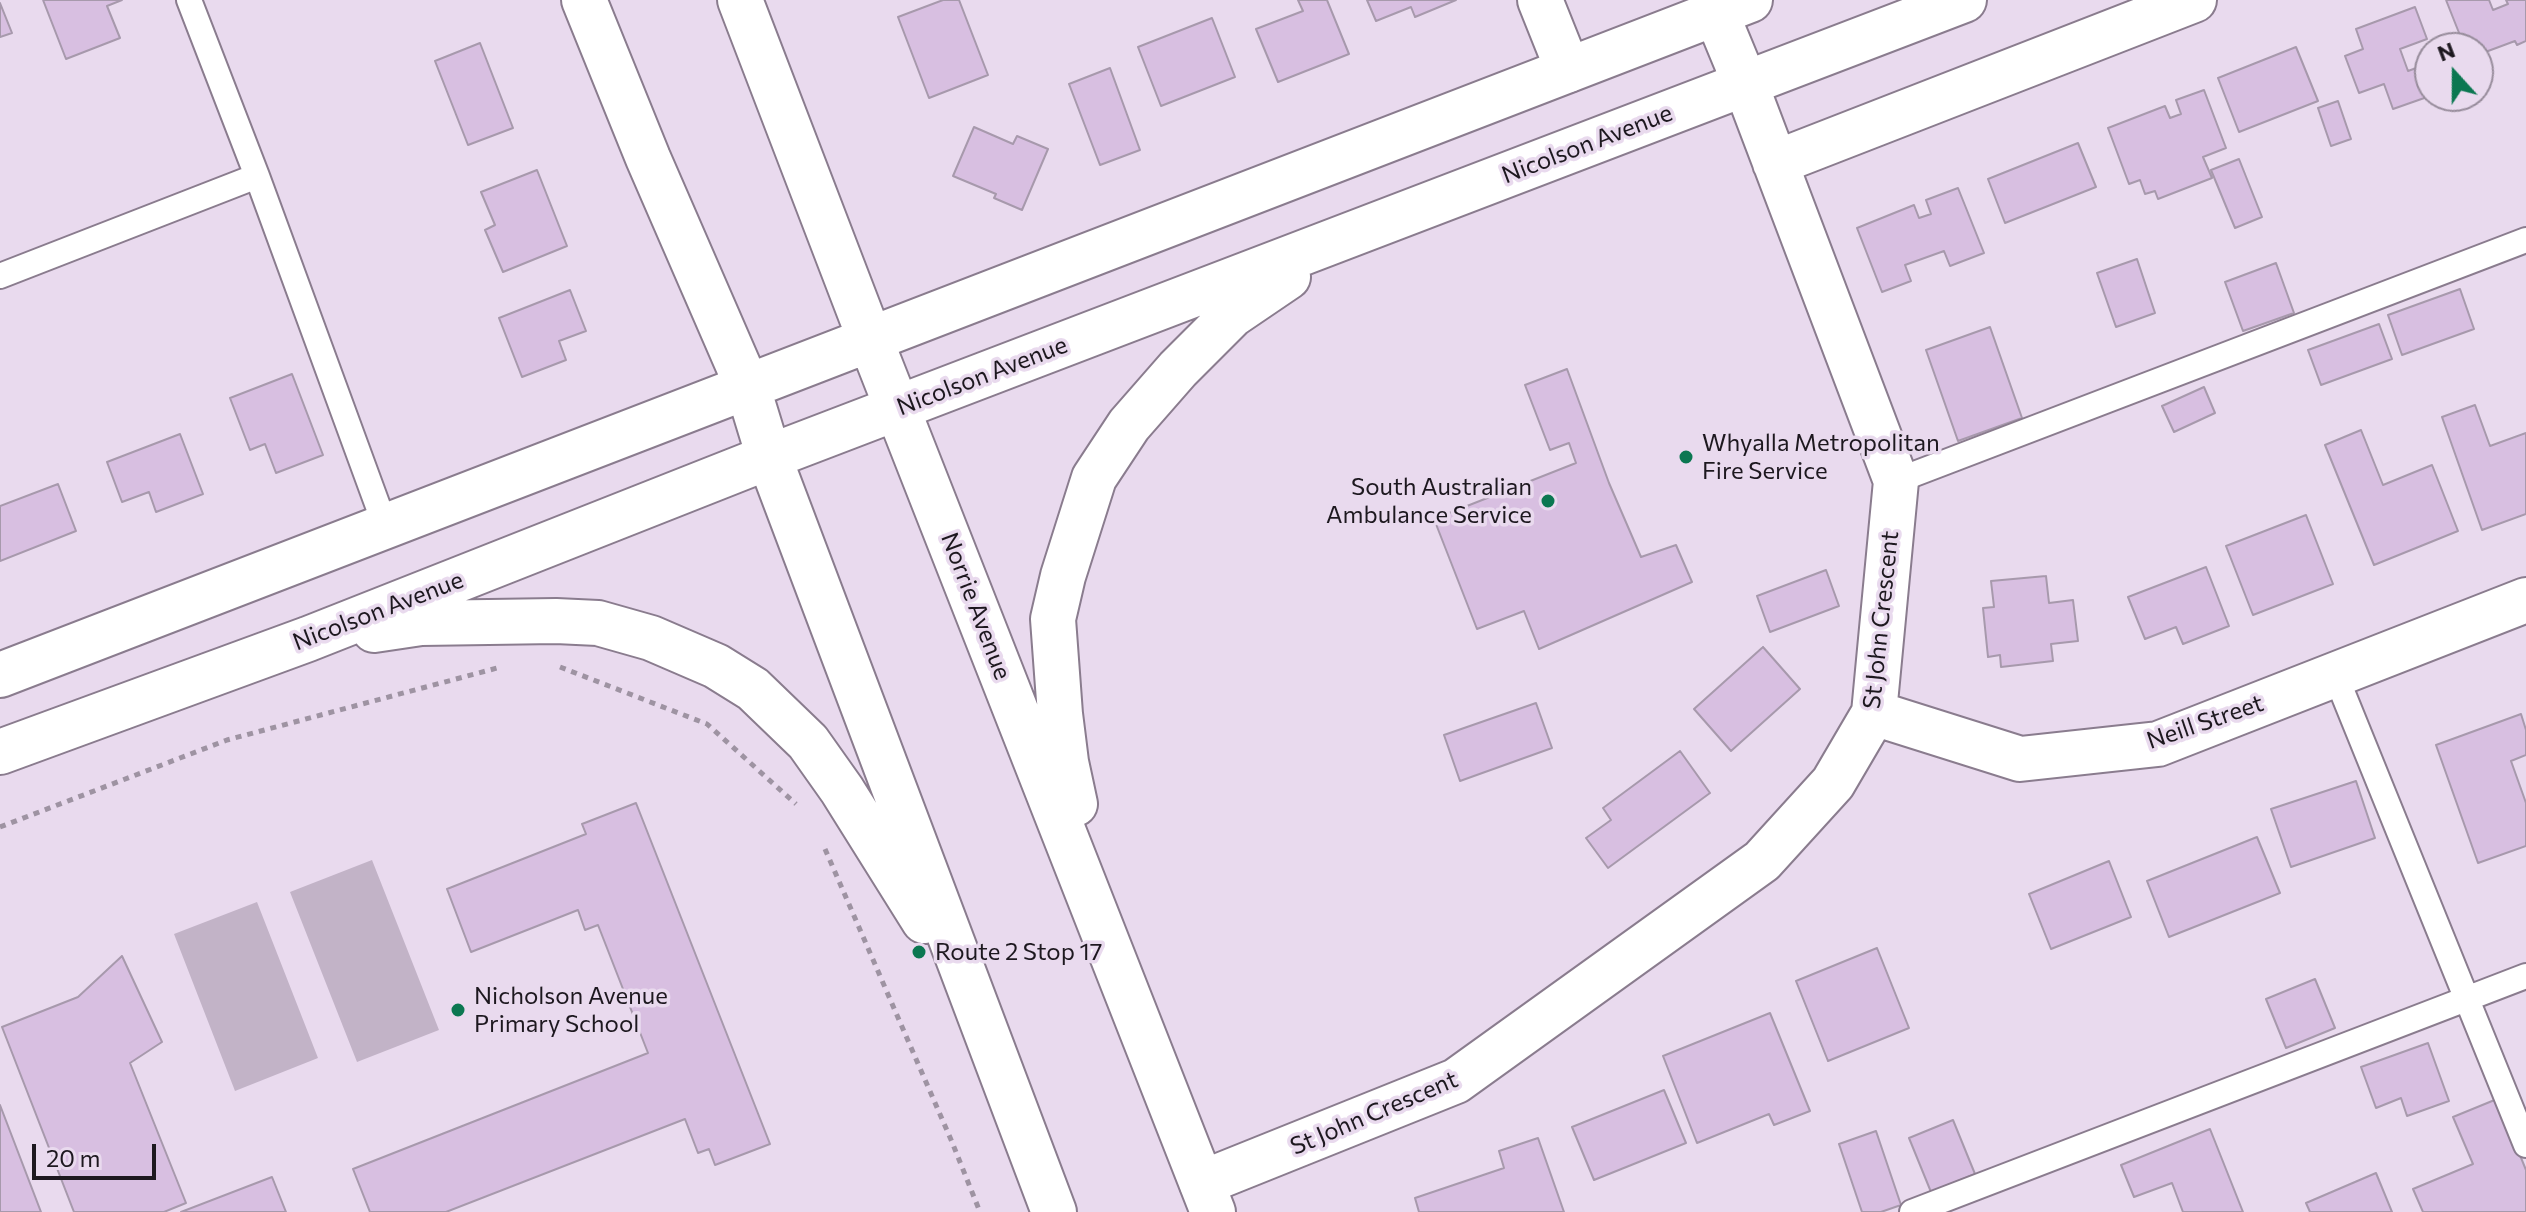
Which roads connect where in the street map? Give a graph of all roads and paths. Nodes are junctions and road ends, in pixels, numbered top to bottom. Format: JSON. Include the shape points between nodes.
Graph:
{"nodes":[{"id":1,"x":189,"y":0,"type":"edge"},
{"id":2,"x":584,"y":0,"type":"edge"},
{"id":3,"x":1540,"y":0,"type":"edge"},
{"id":4,"x":1964,"y":0,"type":"edge"},
{"id":5,"x":2194,"y":0,"type":"edge"},
{"id":6,"x":746,"y":2,"type":"edge"},
{"id":7,"x":1733,"y":7,"type":"edge"},
{"id":8,"x":1568,"y":70,"type":"junction"},
{"id":9,"x":1745,"y":83,"type":"junction"},
{"id":10,"x":1775,"y":163,"type":"junction"},
{"id":11,"x":257,"y":176,"type":"junction"},
{"id":12,"x":1349,"y":235,"type":"junction"},
{"id":13,"x":2526,"y":240,"type":"edge"},
{"id":14,"x":0,"y":276,"type":"edge"},
{"id":15,"x":870,"y":339,"type":"junction"},
{"id":16,"x":748,"y":388,"type":"junction"},
{"id":17,"x":898,"y":408,"type":"junction"},
{"id":18,"x":769,"y":457,"type":"junction"},
{"id":19,"x":1896,"y":481,"type":"junction"},
{"id":20,"x":386,"y":528,"type":"junction"},
{"id":21,"x":2526,"y":600,"type":"edge"},
{"id":22,"x":308,"y":639,"type":"junction"},
{"id":23,"x":550,"y":663,"type":"dead end"},
{"id":24,"x":506,"y":665,"type":"dead end"},
{"id":25,"x":2335,"y":674,"type":"junction"},
{"id":26,"x":0,"y":675,"type":"edge"},
{"id":27,"x":1874,"y":713,"type":"junction"},
{"id":28,"x":0,"y":752,"type":"edge"},
{"id":29,"x":799,"y":807,"type":"dead end"},
{"id":30,"x":0,"y":827,"type":"edge"},
{"id":31,"x":823,"y":846,"type":"dead end"},
{"id":32,"x":1104,"y":931,"type":"junction"},
{"id":33,"x":2526,"y":976,"type":"edge"},
{"id":34,"x":2468,"y":999,"type":"junction"},
{"id":35,"x":974,"y":1002,"type":"junction"},
{"id":36,"x":2526,"y":1145,"type":"edge"},
{"id":37,"x":1208,"y":1198,"type":"edge"},
{"id":38,"x":980,"y":1212,"type":"edge"},
{"id":39,"x":1054,"y":1212,"type":"edge"},
{"id":40,"x":1912,"y":1212,"type":"edge"}],
"edges":[{"from":1,"to":11,"type":"lane"},
{"from":2,"to":16,"type":"main road"},
{"from":3,"to":8,"type":"main road"},
{"from":4,"to":9,"type":"main road","name":"Nicolson Avenue"},
{"from":5,"to":10,"type":"main road"},
{"from":6,"to":15,"type":"main road","name":"Norrie Avenue"},
{"from":7,"to":8,"type":"main road"},
{"from":7,"to":9,"type":"main road","name":"St John Crescent"},
{"from":8,"to":15,"type":"main road"},
{"from":9,"to":10,"type":"main road","name":"St John Crescent"},
{"from":9,"to":12,"type":"main road","name":"Nicolson Avenue"},
{"from":10,"to":19,"type":"main road","name":"St John Crescent"},
{"from":11,"to":14,"type":"lane"},
{"from":11,"to":20,"type":"lane"},
{"from":12,"to":17,"type":"main road","name":"Nicolson Avenue"},
{"from":12,"to":32,"type":"main road","via":[[1232,315],[1129,425],[1094,478],[1053,619],[1066,762]]},
{"from":13,"to":19,"type":"lane"},
{"from":15,"to":16,"type":"main road"},
{"from":15,"to":17,"type":"main road","name":"Norrie Avenue"},
{"from":16,"to":18,"type":"main road"},
{"from":16,"to":20,"type":"main road"},
{"from":17,"to":18,"type":"main road","name":"Nicolson Avenue"},
{"from":17,"to":32,"type":"main road","name":"Norrie Avenue"},
{"from":18,"to":22,"type":"main road","name":"Nicolson Avenue"},
{"from":18,"to":35,"type":"main road"},
{"from":19,"to":27,"type":"main road","name":"St John Crescent"},
{"from":20,"to":26,"type":"main road"},
{"from":21,"to":25,"type":"main road","name":"Neill Street"},
{"from":22,"to":28,"type":"main road","name":"Nicolson Avenue"},
{"from":22,"to":35,"type":"main road","via":[[421,623],[598,623],[651,638],[716,666],[753,689],[808,742]]},
{"from":23,"to":29,"type":"path","via":[[707,724]]},
{"from":24,"to":30,"type":"path","via":[[227,740]]},
{"from":25,"to":27,"type":"main road","name":"Neill Street","via":[[2158,744],[2020,759]]},
{"from":25,"to":34,"type":"lane"},
{"from":27,"to":37,"type":"main road","name":"St John Crescent","via":[[1833,783],[1762,861],[1456,1081]]},
{"from":31,"to":38,"type":"path"},
{"from":32,"to":37,"type":"main road","name":"Norrie Avenue"},
{"from":33,"to":34,"type":"lane"},
{"from":34,"to":36,"type":"lane"},
{"from":34,"to":40,"type":"lane"},
{"from":35,"to":39,"type":"main road"}]}
